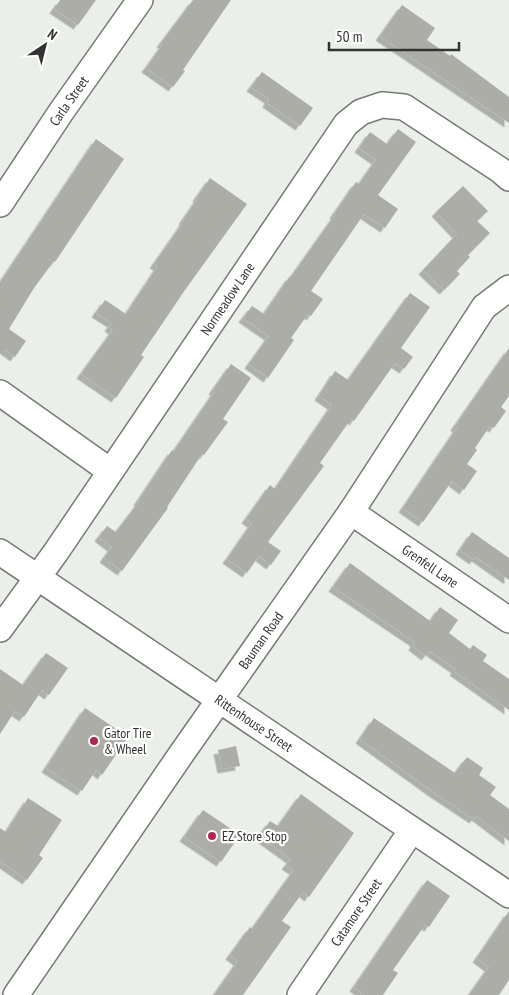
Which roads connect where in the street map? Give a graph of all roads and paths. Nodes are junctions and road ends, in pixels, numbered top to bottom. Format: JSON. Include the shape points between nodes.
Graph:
{"nodes":[{"id":1,"x":140,"y":0,"type":"edge"},
{"id":2,"x":509,"y":178,"type":"edge"},
{"id":3,"x":0,"y":204,"type":"edge"},
{"id":4,"x":509,"y":288,"type":"edge"},
{"id":5,"x":0,"y":393,"type":"edge"},
{"id":6,"x":110,"y":471,"type":"junction"},
{"id":7,"x":351,"y":512,"type":"junction"},
{"id":8,"x":0,"y":552,"type":"edge"},
{"id":9,"x":37,"y":577,"type":"junction"},
{"id":10,"x":509,"y":620,"type":"edge"},
{"id":11,"x":0,"y":629,"type":"edge"},
{"id":12,"x":220,"y":700,"type":"junction"},
{"id":13,"x":412,"y":830,"type":"junction"},
{"id":14,"x":509,"y":895,"type":"edge"},
{"id":15,"x":16,"y":995,"type":"edge"},
{"id":16,"x":300,"y":995,"type":"edge"}],
"edges":[{"from":1,"to":3,"type":"street","name":"Carla Street"},
{"from":2,"to":6,"type":"street","name":"Normeadow Lane","via":[[404,107],[382,105],[361,112],[346,124]]},
{"from":4,"to":7,"type":"street","name":"Bauman Road","via":[[484,308]]},
{"from":5,"to":6,"type":"street"},
{"from":6,"to":9,"type":"street","name":"Normeadow Lane"},
{"from":7,"to":10,"type":"street","name":"Grenfell Lane"},
{"from":7,"to":12,"type":"street","name":"Bauman Road"},
{"from":8,"to":9,"type":"street","name":"Rittenhouse Street"},
{"from":9,"to":11,"type":"street","name":"Normeadow Lane"},
{"from":9,"to":12,"type":"street","name":"Rittenhouse Street"},
{"from":12,"to":13,"type":"street","name":"Rittenhouse Street"},
{"from":12,"to":15,"type":"street","name":"Bauman Road"},
{"from":13,"to":14,"type":"street","name":"Rittenhouse Street"},
{"from":13,"to":16,"type":"street","name":"Catamore Street"}]}
